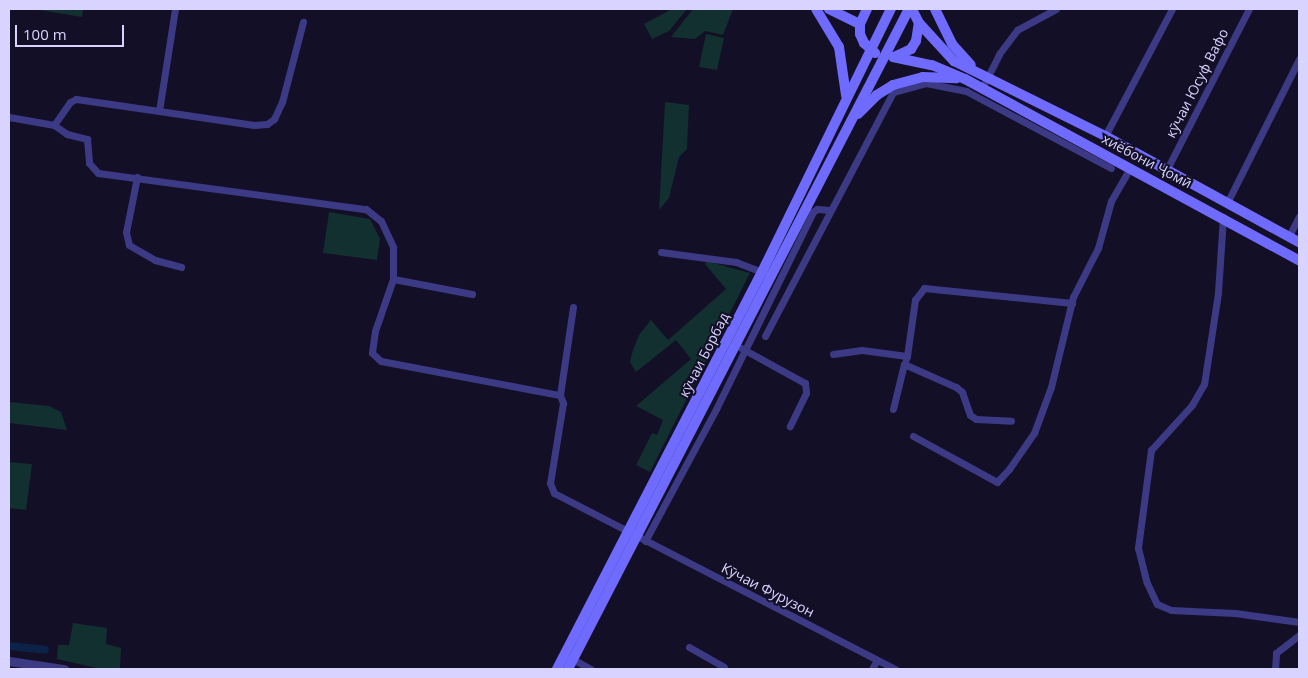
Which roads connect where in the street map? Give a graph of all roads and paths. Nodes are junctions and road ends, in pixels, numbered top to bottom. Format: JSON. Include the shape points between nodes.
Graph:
{"nodes":[{"id":1,"x":176,"y":9,"type":"edge"},
{"id":2,"x":816,"y":9,"type":"edge"},
{"id":3,"x":829,"y":9,"type":"edge"},
{"id":4,"x":867,"y":9,"type":"edge"},
{"id":5,"x":891,"y":9,"type":"edge"},
{"id":6,"x":911,"y":9,"type":"edge"},
{"id":7,"x":935,"y":9,"type":"edge"},
{"id":8,"x":1056,"y":9,"type":"edge"},
{"id":9,"x":1172,"y":9,"type":"edge"},
{"id":10,"x":1249,"y":9,"type":"edge"},
{"id":11,"x":303,"y":22,"type":"dead end"},
{"id":12,"x":919,"y":23,"type":"junction"},
{"id":13,"x":860,"y":24,"type":"junction"},
{"id":14,"x":870,"y":50,"type":"junction"},
{"id":15,"x":888,"y":57,"type":"junction"},
{"id":16,"x":1299,"y":59,"type":"edge"},
{"id":17,"x":984,"y":74,"type":"junction"},
{"id":18,"x":965,"y":79,"type":"junction"},
{"id":19,"x":923,"y":80,"type":"junction"},
{"id":20,"x":982,"y":88,"type":"junction"},
{"id":21,"x":887,"y":92,"type":"junction"},
{"id":22,"x":846,"y":97,"type":"junction"},
{"id":23,"x":159,"y":111,"type":"junction"},
{"id":24,"x":1022,"y":116,"type":"junction"},
{"id":25,"x":9,"y":117,"type":"edge"},
{"id":26,"x":851,"y":122,"type":"junction"},
{"id":27,"x":54,"y":125,"type":"junction"},
{"id":28,"x":1105,"y":136,"type":"junction"},
{"id":29,"x":1111,"y":168,"type":"dead end"},
{"id":30,"x":1130,"y":168,"type":"junction"},
{"id":31,"x":1167,"y":169,"type":"junction"},
{"id":32,"x":137,"y":177,"type":"junction"},
{"id":33,"x":1228,"y":201,"type":"junction"},
{"id":34,"x":830,"y":210,"type":"junction"},
{"id":35,"x":1299,"y":216,"type":"edge"},
{"id":36,"x":1223,"y":217,"type":"junction"},
{"id":37,"x":1289,"y":236,"type":"junction"},
{"id":38,"x":1299,"y":242,"type":"edge"},
{"id":39,"x":661,"y":252,"type":"dead end"},
{"id":40,"x":1298,"y":256,"type":"edge"},
{"id":41,"x":181,"y":267,"type":"dead end"},
{"id":42,"x":762,"y":272,"type":"junction"},
{"id":43,"x":393,"y":279,"type":"junction"},
{"id":44,"x":472,"y":294,"type":"dead end"},
{"id":45,"x":1072,"y":303,"type":"junction"},
{"id":46,"x":573,"y":308,"type":"dead end"},
{"id":47,"x":765,"y":336,"type":"dead end"},
{"id":48,"x":739,"y":348,"type":"junction"},
{"id":49,"x":833,"y":354,"type":"dead end"},
{"id":50,"x":908,"y":356,"type":"junction"},
{"id":51,"x":904,"y":364,"type":"junction"},
{"id":52,"x":560,"y":394,"type":"junction"},
{"id":53,"x":893,"y":409,"type":"dead end"},
{"id":54,"x":1010,"y":421,"type":"dead end"},
{"id":55,"x":790,"y":426,"type":"dead end"},
{"id":56,"x":913,"y":436,"type":"dead end"},
{"id":57,"x":637,"y":536,"type":"junction"},
{"id":58,"x":1299,"y":622,"type":"edge"},
{"id":59,"x":1299,"y":635,"type":"edge"},
{"id":60,"x":689,"y":647,"type":"dead end"},
{"id":61,"x":569,"y":657,"type":"junction"},
{"id":62,"x":877,"y":660,"type":"junction"},
{"id":63,"x":9,"y":661,"type":"edge"},
{"id":64,"x":725,"y":668,"type":"edge"},
{"id":65,"x":64,"y":669,"type":"edge"},
{"id":66,"x":557,"y":669,"type":"edge"},
{"id":67,"x":568,"y":669,"type":"edge"},
{"id":68,"x":591,"y":669,"type":"edge"},
{"id":69,"x":872,"y":669,"type":"edge"},
{"id":70,"x":895,"y":669,"type":"edge"},
{"id":71,"x":1275,"y":669,"type":"edge"}],
"edges":[{"from":1,"to":23,"type":"street"},
{"from":2,"to":22,"type":"main road","via":[[839,47]]},
{"from":3,"to":13,"type":"main road"},
{"from":4,"to":13,"type":"main road"},
{"from":5,"to":14,"type":"main road","name":"кӯчаи Борбад"},
{"from":6,"to":12,"type":"main road","name":"кӯчаи Борбад"},
{"from":6,"to":15,"type":"main road","name":"кӯчаи Борбад"},
{"from":7,"to":17,"type":"main road","via":[[952,44]]},
{"from":8,"to":17,"type":"street","via":[[1017,30]]},
{"from":9,"to":28,"type":"street"},
{"from":10,"to":31,"type":"street","name":"кӯчаи Юсуф Вафо"},
{"from":11,"to":23,"type":"street","via":[[278,113],[267,124],[254,125]]},
{"from":12,"to":15,"type":"main road","via":[[919,32],[911,49]]},
{"from":12,"to":17,"type":"main road","name":"хиёбони Ҷомӣ","via":[[954,61]]},
{"from":13,"to":14,"type":"main road","via":[[860,34]]},
{"from":14,"to":15,"type":"main road"},
{"from":14,"to":22,"type":"main road","name":"кӯчаи Борбад"},
{"from":15,"to":18,"type":"main road","name":"хиёбони Ҷомӣ","via":[[932,65]]},
{"from":15,"to":26,"type":"main road","name":"кӯчаи Борбад"},
{"from":16,"to":33,"type":"street"},
{"from":17,"to":20,"type":"street"},
{"from":17,"to":28,"type":"main road","name":"хиёбони Ҷомӣ"},
{"from":18,"to":19,"type":"main road"},
{"from":18,"to":20,"type":"main road","name":"хиёбони Ҷомӣ"},
{"from":19,"to":21,"type":"main road"},
{"from":19,"to":24,"type":"street","via":[[966,91]]},
{"from":20,"to":24,"type":"main road","name":"хиёбони Ҷомӣ"},
{"from":21,"to":26,"type":"main road"},
{"from":21,"to":34,"type":"street"},
{"from":22,"to":42,"type":"main road","name":"кӯчаи Борбад"},
{"from":23,"to":27,"type":"street","via":[[76,99],[70,102]]},
{"from":24,"to":29,"type":"street"},
{"from":24,"to":30,"type":"main road","name":"хиёбони Ҷомӣ"},
{"from":25,"to":27,"type":"street"},
{"from":26,"to":48,"type":"main road","name":"кӯчаи Борбад"},
{"from":27,"to":32,"type":"street","via":[[66,134],[87,139],[89,163],[95,171]]},
{"from":28,"to":31,"type":"main road","name":"хиёбони Ҷомӣ"},
{"from":30,"to":36,"type":"main road","name":"хиёбони Ҷомӣ"},
{"from":30,"to":45,"type":"street","via":[[1111,201],[1098,248]]},
{"from":31,"to":33,"type":"main road","name":"хиёбони Ҷомӣ"},
{"from":32,"to":41,"type":"street","via":[[126,232],[129,245],[154,260]]},
{"from":32,"to":43,"type":"street","via":[[366,209],[381,221],[393,247]]},
{"from":33,"to":37,"type":"main road","name":"хиёбони Ҷомӣ"},
{"from":34,"to":47,"type":"street","via":[[822,231]]},
{"from":34,"to":48,"type":"street","via":[[817,209],[814,212]]},
{"from":35,"to":37,"type":"street"},
{"from":36,"to":40,"type":"main road","name":"хиёбони Ҷомӣ"},
{"from":36,"to":58,"type":"street","via":[[1218,294],[1204,384],[1192,405],[1151,450],[1138,548],[1147,583],[1157,604],[1171,610],[1235,613]]},
{"from":37,"to":38,"type":"main road","name":"хиёбони Ҷомӣ"},
{"from":39,"to":42,"type":"street","via":[[736,262]]},
{"from":42,"to":57,"type":"main road","name":"кӯчаи Борбад"},
{"from":43,"to":44,"type":"street"},
{"from":43,"to":52,"type":"street","via":[[371,348],[377,358]]},
{"from":45,"to":50,"type":"street","via":[[924,288],[915,300]]},
{"from":45,"to":56,"type":"street","via":[[1051,388],[1034,432],[997,482]]},
{"from":46,"to":52,"type":"street"},
{"from":48,"to":55,"type":"street","via":[[805,384],[806,393]]},
{"from":48,"to":57,"type":"main road","name":"кӯчаи Борбад"},
{"from":49,"to":50,"type":"street","via":[[862,350]]},
{"from":50,"to":51,"type":"street"},
{"from":51,"to":53,"type":"street"},
{"from":51,"to":54,"type":"street","via":[[956,387],[962,392],[970,415]]},
{"from":52,"to":57,"type":"street","name":"Кӯчаи Фурузон","via":[[563,404],[551,490]]},
{"from":57,"to":61,"type":"main road","name":"кӯчаи Борбад"},
{"from":57,"to":62,"type":"street","name":"Кӯчаи Фурузон"},
{"from":59,"to":71,"type":"street","via":[[1276,653]]},
{"from":60,"to":64,"type":"street"},
{"from":61,"to":66,"type":"main road","name":"кӯчаи Борбад"},
{"from":61,"to":67,"type":"main road","name":"кӯчаи Борбад"},
{"from":61,"to":68,"type":"street"},
{"from":62,"to":69,"type":"street"},
{"from":62,"to":70,"type":"street","name":"Кӯчаи Фурузон"},
{"from":63,"to":65,"type":"street"}]}
